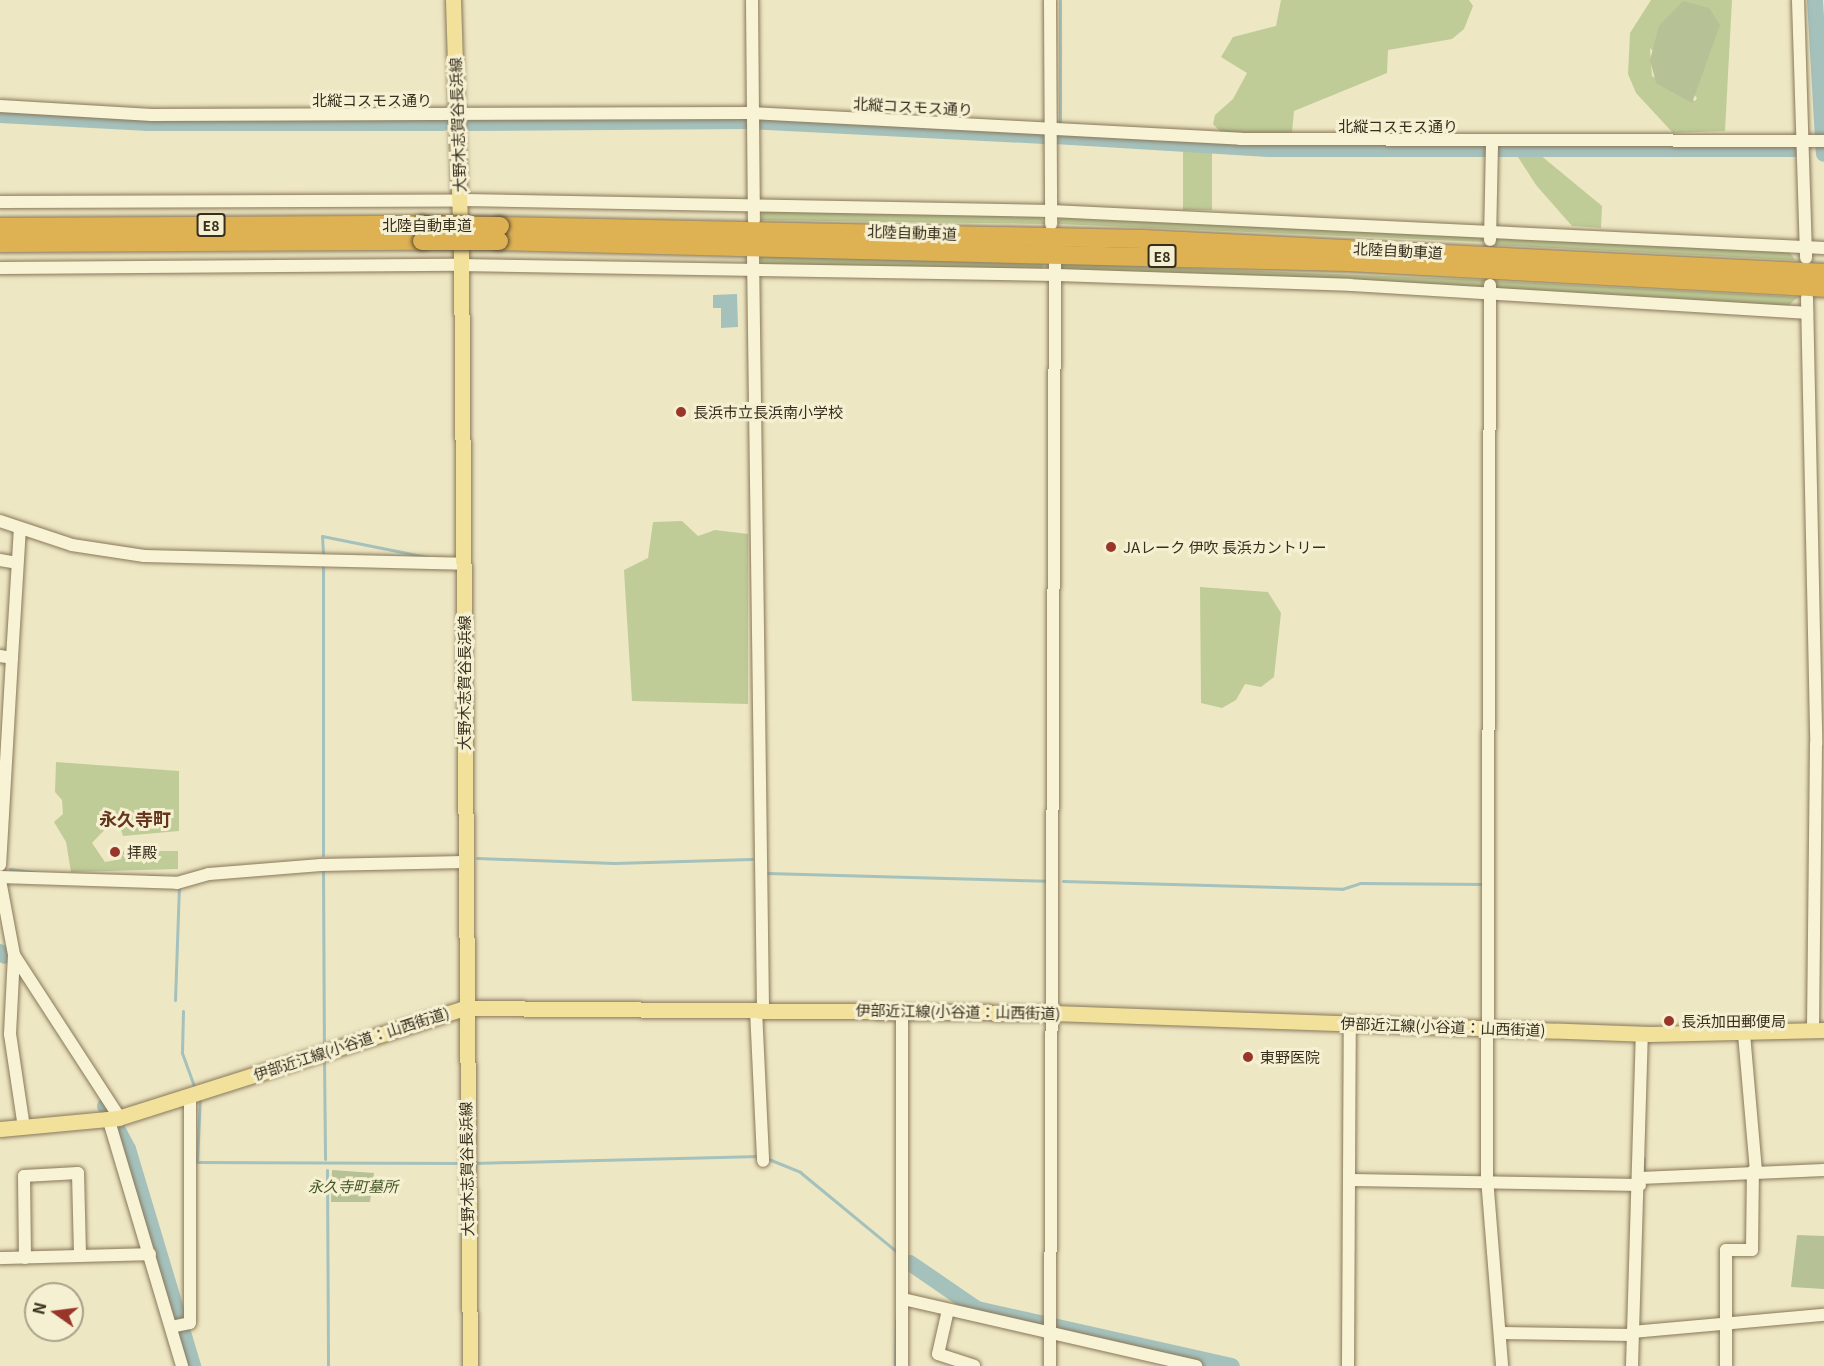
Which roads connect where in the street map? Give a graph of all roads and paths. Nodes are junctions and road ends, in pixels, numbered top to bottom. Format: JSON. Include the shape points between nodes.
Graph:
{"nodes":[{"id":1,"x":453,"y":0,"type":"edge"},
{"id":2,"x":752,"y":0,"type":"edge"},
{"id":3,"x":1050,"y":0,"type":"edge"},
{"id":4,"x":1798,"y":0,"type":"edge"},
{"id":5,"x":0,"y":106,"type":"edge"},
{"id":6,"x":455,"y":115,"type":"junction"},
{"id":7,"x":752,"y":118,"type":"junction"},
{"id":8,"x":1057,"y":128,"type":"junction"},
{"id":9,"x":1805,"y":138,"type":"junction"},
{"id":10,"x":1824,"y":141,"type":"edge"},
{"id":11,"x":1491,"y":147,"type":"dead end"},
{"id":12,"x":460,"y":201,"type":"junction"},
{"id":13,"x":0,"y":202,"type":"edge"},
{"id":14,"x":754,"y":204,"type":"junction"},
{"id":15,"x":1051,"y":217,"type":"junction"},
{"id":16,"x":754,"y":220,"type":"dead end"},
{"id":17,"x":0,"y":227,"type":"edge"},
{"id":18,"x":422,"y":233,"type":"junction"},
{"id":19,"x":500,"y":233,"type":"junction"},
{"id":20,"x":1490,"y":234,"type":"junction"},
{"id":21,"x":0,"y":243,"type":"edge"},
{"id":22,"x":1824,"y":248,"type":"edge"},
{"id":23,"x":1805,"y":252,"type":"junction"},
{"id":24,"x":753,"y":254,"type":"dead end"},
{"id":25,"x":1055,"y":258,"type":"dead end"},
{"id":26,"x":461,"y":265,"type":"junction"},
{"id":27,"x":0,"y":268,"type":"edge"},
{"id":28,"x":753,"y":270,"type":"junction"},
{"id":29,"x":1824,"y":273,"type":"edge"},
{"id":30,"x":1056,"y":275,"type":"junction"},
{"id":31,"x":1824,"y":288,"type":"edge"},
{"id":32,"x":1490,"y":290,"type":"junction"},
{"id":33,"x":1807,"y":298,"type":"dead end"},
{"id":34,"x":1808,"y":313,"type":"junction"},
{"id":35,"x":0,"y":522,"type":"edge"},
{"id":36,"x":20,"y":528,"type":"junction"},
{"id":37,"x":0,"y":560,"type":"edge"},
{"id":38,"x":17,"y":563,"type":"junction"},
{"id":39,"x":464,"y":564,"type":"junction"},
{"id":40,"x":0,"y":590,"type":"edge"},
{"id":41,"x":13,"y":592,"type":"junction"},
{"id":42,"x":6,"y":657,"type":"edge"},
{"id":43,"x":464,"y":862,"type":"junction"},
{"id":44,"x":0,"y":865,"type":"edge"},
{"id":45,"x":0,"y":878,"type":"edge"},
{"id":46,"x":14,"y":955,"type":"junction"},
{"id":47,"x":464,"y":1008,"type":"junction"},
{"id":48,"x":759,"y":1009,"type":"junction"},
{"id":49,"x":902,"y":1011,"type":"junction"},
{"id":50,"x":1053,"y":1013,"type":"junction"},
{"id":51,"x":1350,"y":1024,"type":"junction"},
{"id":52,"x":1492,"y":1027,"type":"junction"},
{"id":53,"x":1819,"y":1030,"type":"edge"},
{"id":54,"x":5,"y":1034,"type":"edge"},
{"id":55,"x":1646,"y":1034,"type":"junction"},
{"id":56,"x":1744,"y":1034,"type":"junction"},
{"id":57,"x":196,"y":1093,"type":"junction"},
{"id":58,"x":116,"y":1119,"type":"junction"},
{"id":59,"x":24,"y":1128,"type":"junction"},
{"id":60,"x":0,"y":1129,"type":"edge"},
{"id":61,"x":763,"y":1156,"type":"dead end"},
{"id":62,"x":1824,"y":1170,"type":"edge"},
{"id":63,"x":1754,"y":1171,"type":"junction"},
{"id":64,"x":1352,"y":1180,"type":"junction"},
{"id":65,"x":1640,"y":1181,"type":"junction"},
{"id":66,"x":1488,"y":1183,"type":"junction"},
{"id":67,"x":150,"y":1254,"type":"junction"},
{"id":68,"x":80,"y":1256,"type":"junction"},
{"id":69,"x":0,"y":1258,"type":"edge"},
{"id":70,"x":25,"y":1258,"type":"junction"},
{"id":71,"x":903,"y":1299,"type":"junction"},
{"id":72,"x":948,"y":1310,"type":"junction"},
{"id":73,"x":1824,"y":1315,"type":"edge"},
{"id":74,"x":1725,"y":1322,"type":"junction"},
{"id":75,"x":171,"y":1327,"type":"junction"},
{"id":76,"x":1052,"y":1328,"type":"junction"},
{"id":77,"x":1501,"y":1333,"type":"junction"},
{"id":78,"x":1632,"y":1334,"type":"junction"},
{"id":79,"x":1128,"y":1352,"type":"junction"},
{"id":80,"x":182,"y":1366,"type":"edge"},
{"id":81,"x":470,"y":1366,"type":"edge"},
{"id":82,"x":902,"y":1366,"type":"edge"},
{"id":83,"x":974,"y":1366,"type":"edge"},
{"id":84,"x":1050,"y":1366,"type":"edge"},
{"id":85,"x":1126,"y":1366,"type":"edge"},
{"id":86,"x":1196,"y":1366,"type":"edge"},
{"id":87,"x":1348,"y":1366,"type":"edge"},
{"id":88,"x":1502,"y":1366,"type":"edge"},
{"id":89,"x":1632,"y":1366,"type":"edge"},
{"id":90,"x":1726,"y":1366,"type":"edge"}],
"edges":[{"from":1,"to":6,"type":"main road","name":"大野木志賀谷長浜線"},
{"from":2,"to":7,"type":"street"},
{"from":3,"to":8,"type":"street"},
{"from":4,"to":9,"type":"street"},
{"from":5,"to":6,"type":"street","name":"北縦コスモス通り","via":[[152,115]]},
{"from":6,"to":7,"type":"street","name":"北縦コスモス通り"},
{"from":6,"to":12,"type":"main road","name":"大野木志賀谷長浜線"},
{"from":7,"to":8,"type":"street","name":"北縦コスモス通り"},
{"from":7,"to":14,"type":"street"},
{"from":8,"to":9,"type":"street","name":"北縦コスモス通り","via":[[1354,141]]},
{"from":8,"to":15,"type":"street"},
{"from":9,"to":10,"type":"street","name":"北縦コスモス通り"},
{"from":9,"to":23,"type":"street"},
{"from":11,"to":20,"type":"street"},
{"from":12,"to":13,"type":"street"},
{"from":12,"to":14,"type":"street"},
{"from":12,"to":26,"type":"main road","name":"大野木志賀谷長浜線"},
{"from":14,"to":15,"type":"street"},
{"from":14,"to":16,"type":"street"},
{"from":15,"to":20,"type":"street"},
{"from":17,"to":18,"type":"highway","name":"北陸自動車道","number":"E8"},
{"from":18,"to":19,"type":"highway","name":"北陸自動車道","number":"E8","bridge":true},
{"from":18,"to":21,"type":"highway","name":"北陸自動車道","number":"E8"},
{"from":19,"to":29,"type":"highway","name":"北陸自動車道","number":"E8","via":[[1143,239]]},
{"from":19,"to":31,"type":"highway","name":"北陸自動車道","number":"E8","via":[[1348,262]]},
{"from":20,"to":23,"type":"street"},
{"from":22,"to":23,"type":"street"},
{"from":24,"to":28,"type":"street"},
{"from":25,"to":30,"type":"street"},
{"from":26,"to":27,"type":"street"},
{"from":26,"to":28,"type":"street"},
{"from":26,"to":39,"type":"main road","name":"大野木志賀谷長浜線"},
{"from":28,"to":30,"type":"street"},
{"from":28,"to":48,"type":"street"},
{"from":30,"to":32,"type":"street"},
{"from":30,"to":50,"type":"street"},
{"from":32,"to":34,"type":"street"},
{"from":32,"to":52,"type":"street"},
{"from":33,"to":34,"type":"street"},
{"from":34,"to":53,"type":"street"},
{"from":35,"to":36,"type":"street"},
{"from":36,"to":38,"type":"street"},
{"from":36,"to":39,"type":"street","via":[[72,545],[144,556]]},
{"from":37,"to":38,"type":"street"},
{"from":38,"to":41,"type":"street"},
{"from":39,"to":43,"type":"main road","name":"大野木志賀谷長浜線"},
{"from":40,"to":41,"type":"street"},
{"from":41,"to":42,"type":"street"},
{"from":42,"to":44,"type":"street"},
{"from":43,"to":45,"type":"street","via":[[321,865],[209,874],[179,883]]},
{"from":43,"to":47,"type":"main road","name":"大野木志賀谷長浜線"},
{"from":45,"to":46,"type":"street"},
{"from":46,"to":54,"type":"street"},
{"from":46,"to":58,"type":"street"},
{"from":47,"to":48,"type":"main road","name":"伊部近江線(小谷道：山西街道)"},
{"from":47,"to":57,"type":"main road","name":"伊部近江線(小谷道：山西街道)"},
{"from":47,"to":81,"type":"main road","name":"大野木志賀谷長浜線"},
{"from":48,"to":49,"type":"main road","name":"伊部近江線(小谷道：山西街道)"},
{"from":48,"to":61,"type":"street"},
{"from":49,"to":50,"type":"main road","name":"伊部近江線(小谷道：山西街道)"},
{"from":49,"to":71,"type":"street"},
{"from":50,"to":51,"type":"main road","name":"伊部近江線(小谷道：山西街道)"},
{"from":50,"to":76,"type":"street"},
{"from":51,"to":52,"type":"main road","name":"伊部近江線(小谷道：山西街道)"},
{"from":51,"to":64,"type":"street"},
{"from":52,"to":55,"type":"main road","name":"伊部近江線(小谷道：山西街道)"},
{"from":52,"to":66,"type":"street"},
{"from":53,"to":56,"type":"main road","name":"伊部近江線(小谷道：山西街道)"},
{"from":54,"to":59,"type":"street"},
{"from":55,"to":56,"type":"main road","name":"伊部近江線(小谷道：山西街道)"},
{"from":55,"to":65,"type":"street"},
{"from":56,"to":63,"type":"street"},
{"from":57,"to":58,"type":"main road","name":"伊部近江線(小谷道：山西街道)"},
{"from":57,"to":75,"type":"street","via":[[190,1323]]},
{"from":58,"to":59,"type":"main road","name":"伊部近江線(小谷道：山西街道)"},
{"from":58,"to":67,"type":"street"},
{"from":59,"to":60,"type":"main road","name":"伊部近江線(小谷道：山西街道)"},
{"from":62,"to":63,"type":"street"},
{"from":63,"to":65,"type":"street"},
{"from":63,"to":74,"type":"street","via":[[1752,1250],[1726,1250]]},
{"from":64,"to":66,"type":"street"},
{"from":64,"to":87,"type":"street"},
{"from":65,"to":66,"type":"street"},
{"from":65,"to":78,"type":"street"},
{"from":66,"to":77,"type":"street"},
{"from":67,"to":68,"type":"street"},
{"from":67,"to":75,"type":"street"},
{"from":68,"to":70,"type":"street"},
{"from":68,"to":70,"type":"street","via":[[78,1173],[24,1176]]},
{"from":69,"to":70,"type":"street"},
{"from":71,"to":72,"type":"street"},
{"from":71,"to":82,"type":"street"},
{"from":72,"to":76,"type":"street"},
{"from":72,"to":83,"type":"street","via":[[939,1354]]},
{"from":73,"to":74,"type":"street"},
{"from":74,"to":78,"type":"street"},
{"from":74,"to":90,"type":"street"},
{"from":75,"to":80,"type":"street"},
{"from":76,"to":79,"type":"street"},
{"from":76,"to":84,"type":"street"},
{"from":77,"to":78,"type":"street"},
{"from":77,"to":88,"type":"street"},
{"from":78,"to":89,"type":"street"},
{"from":79,"to":85,"type":"street"},
{"from":79,"to":86,"type":"street"}]}
